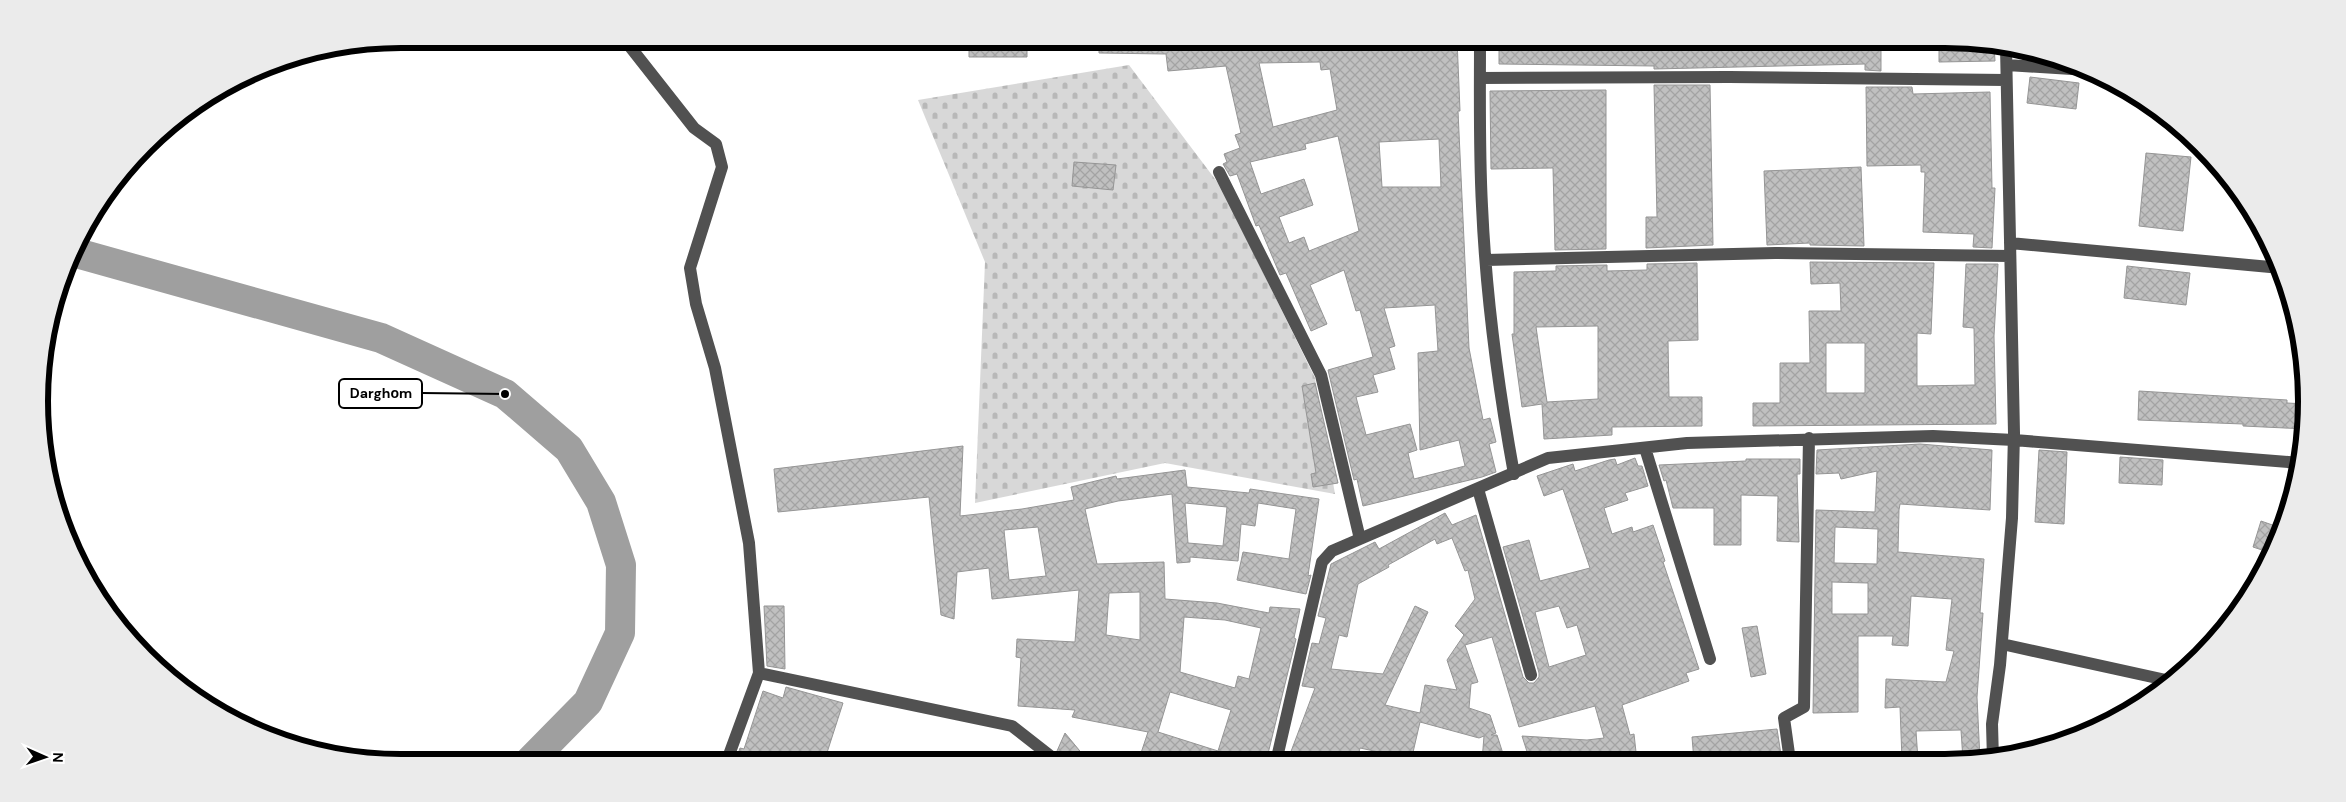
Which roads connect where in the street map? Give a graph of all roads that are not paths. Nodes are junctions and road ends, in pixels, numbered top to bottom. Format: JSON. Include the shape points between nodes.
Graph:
{"nodes":[{"id":1,"x":631,"y":48,"type":"edge"},
{"id":2,"x":1480,"y":48,"type":"edge"},
{"id":3,"x":2006,"y":53,"type":"edge"},
{"id":4,"x":2007,"y":65,"type":"junction"},
{"id":5,"x":2066,"y":69,"type":"edge"},
{"id":6,"x":1480,"y":78,"type":"junction"},
{"id":7,"x":2006,"y":80,"type":"junction"},
{"id":8,"x":1219,"y":172,"type":"dead end"},
{"id":9,"x":2010,"y":242,"type":"junction"},
{"id":10,"x":2010,"y":256,"type":"junction"},
{"id":11,"x":1486,"y":260,"type":"junction"},
{"id":12,"x":2272,"y":267,"type":"edge"},
{"id":13,"x":1809,"y":438,"type":"junction"},
{"id":14,"x":2014,"y":440,"type":"junction"},
{"id":15,"x":1646,"y":448,"type":"junction"},
{"id":16,"x":2293,"y":462,"type":"edge"},
{"id":17,"x":1514,"y":474,"type":"junction"},
{"id":18,"x":1478,"y":489,"type":"junction"},
{"id":19,"x":1360,"y":539,"type":"junction"},
{"id":20,"x":2002,"y":644,"type":"junction"},
{"id":21,"x":1710,"y":659,"type":"dead end"},
{"id":22,"x":759,"y":673,"type":"junction"},
{"id":23,"x":1531,"y":675,"type":"dead end"},
{"id":24,"x":2162,"y":679,"type":"edge"},
{"id":25,"x":1993,"y":751,"type":"edge"},
{"id":26,"x":729,"y":754,"type":"edge"},
{"id":27,"x":1048,"y":754,"type":"edge"},
{"id":28,"x":1278,"y":754,"type":"edge"},
{"id":29,"x":1789,"y":754,"type":"edge"}],
"edges":[{"from":1,"to":22,"type":"street","via":[[694,128],[716,144],[722,167],[690,268],[696,304],[715,368],[750,543]]},
{"from":2,"to":6,"type":"street"},
{"from":3,"to":4,"type":"street"},
{"from":4,"to":5,"type":"street"},
{"from":4,"to":7,"type":"street"},
{"from":6,"to":7,"type":"street"},
{"from":6,"to":11,"type":"street"},
{"from":7,"to":9,"type":"street"},
{"from":8,"to":19,"type":"street","via":[[1321,375]]},
{"from":9,"to":10,"type":"street"},
{"from":9,"to":12,"type":"street"},
{"from":10,"to":11,"type":"street","via":[[1775,254]]},
{"from":10,"to":14,"type":"street"},
{"from":11,"to":17,"type":"street","via":[[1498,385]]},
{"from":13,"to":14,"type":"street","via":[[1933,436]]},
{"from":13,"to":15,"type":"street"},
{"from":13,"to":29,"type":"street","via":[[1804,707],[1784,718]]},
{"from":14,"to":16,"type":"street"},
{"from":14,"to":20,"type":"street","via":[[2012,518]]},
{"from":15,"to":17,"type":"street","via":[[1548,458]]},
{"from":15,"to":21,"type":"street"},
{"from":17,"to":18,"type":"street"},
{"from":18,"to":19,"type":"street"},
{"from":18,"to":23,"type":"street"},
{"from":19,"to":28,"type":"street","via":[[1332,551],[1322,562]]},
{"from":20,"to":24,"type":"street"},
{"from":20,"to":25,"type":"street","via":[[1992,724]]},
{"from":22,"to":26,"type":"street"},
{"from":22,"to":27,"type":"street","via":[[1012,726]]}]}
